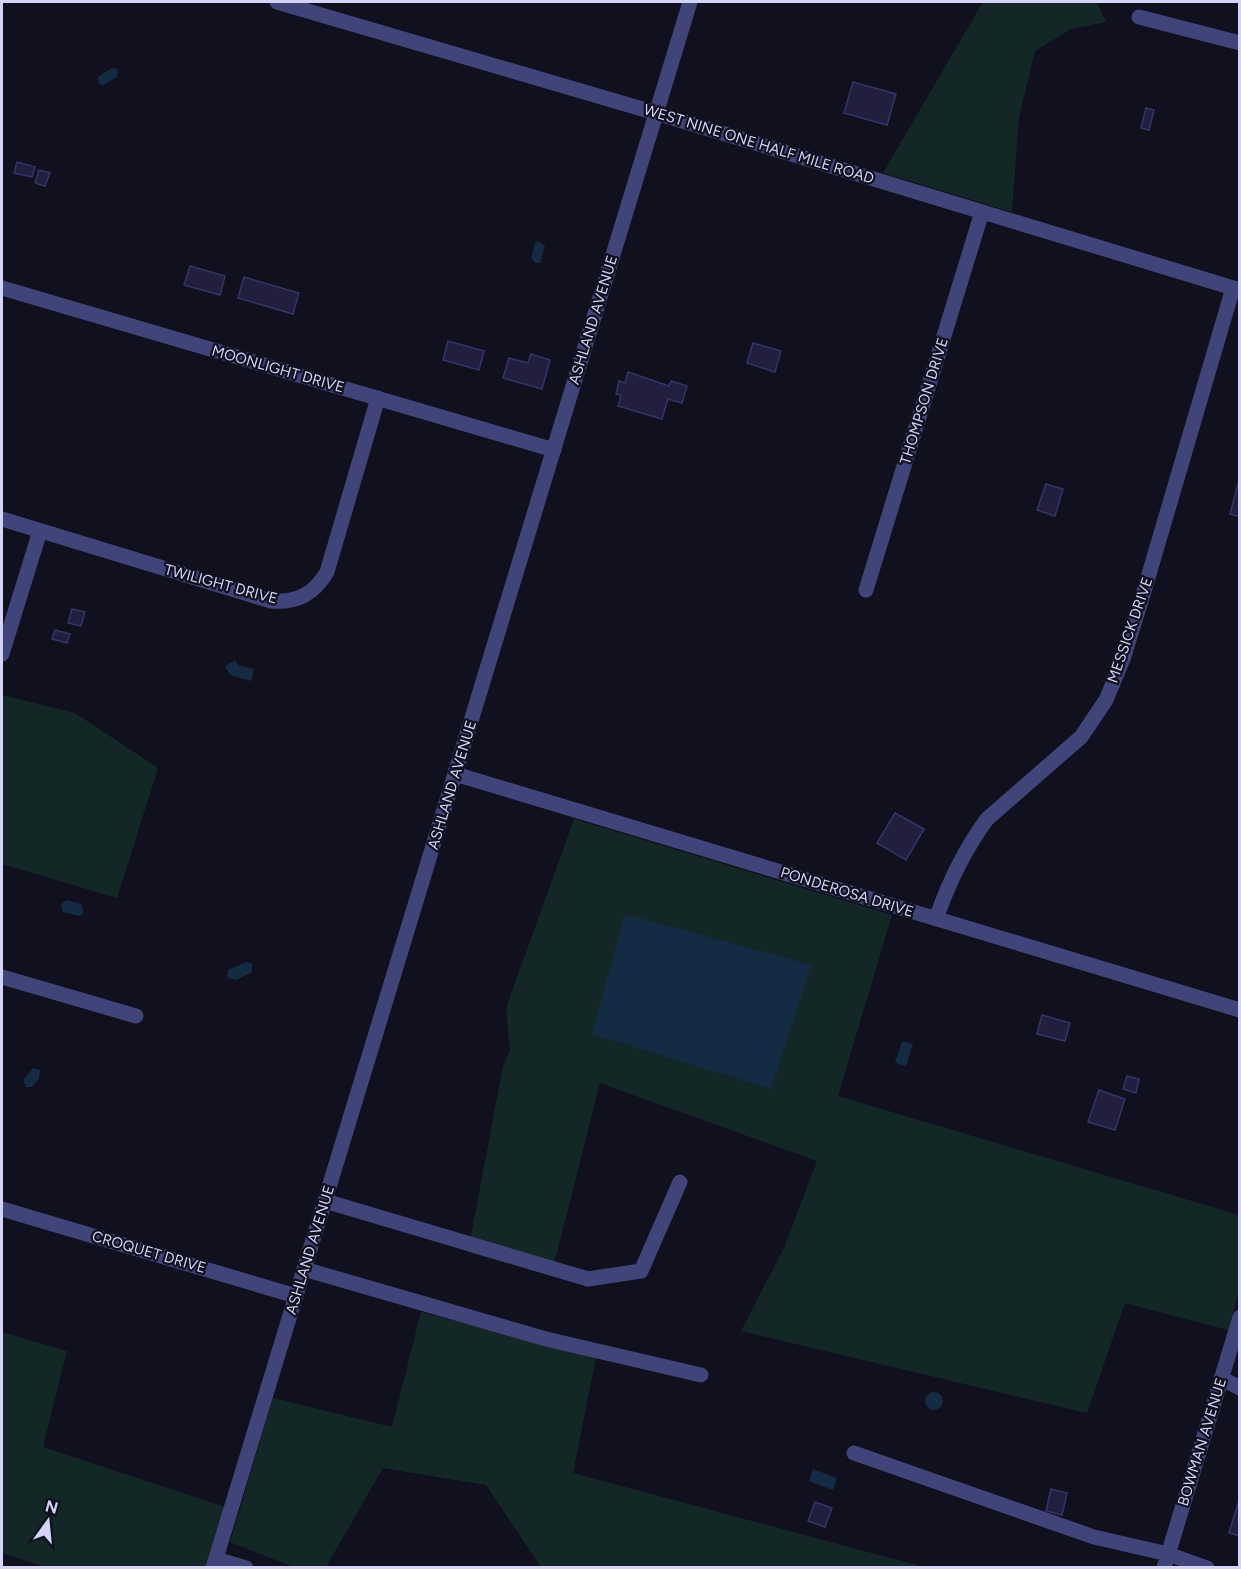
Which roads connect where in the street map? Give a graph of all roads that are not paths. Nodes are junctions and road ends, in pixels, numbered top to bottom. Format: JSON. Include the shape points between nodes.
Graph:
{"nodes":[{"id":1,"x":277,"y":2,"type":"edge"},
{"id":2,"x":690,"y":2,"type":"edge"},
{"id":3,"x":1139,"y":17,"type":"dead end"},
{"id":4,"x":1239,"y":43,"type":"edge"},
{"id":5,"x":656,"y":113,"type":"junction"},
{"id":6,"x":982,"y":212,"type":"junction"},
{"id":7,"x":2,"y":288,"type":"edge"},
{"id":8,"x":1236,"y":289,"type":"edge"},
{"id":9,"x":378,"y":398,"type":"junction"},
{"id":10,"x":554,"y":450,"type":"junction"},
{"id":11,"x":2,"y":519,"type":"edge"},
{"id":12,"x":40,"y":531,"type":"junction"},
{"id":13,"x":866,"y":590,"type":"dead end"},
{"id":14,"x":2,"y":654,"type":"edge"},
{"id":15,"x":455,"y":774,"type":"junction"},
{"id":16,"x":936,"y":919,"type":"junction"},
{"id":17,"x":2,"y":977,"type":"edge"},
{"id":18,"x":1239,"y":1010,"type":"edge"},
{"id":19,"x":136,"y":1016,"type":"dead end"},
{"id":20,"x":680,"y":1182,"type":"dead end"},
{"id":21,"x":325,"y":1202,"type":"junction"},
{"id":22,"x":2,"y":1209,"type":"edge"},
{"id":23,"x":304,"y":1269,"type":"junction"},
{"id":24,"x":296,"y":1296,"type":"junction"},
{"id":25,"x":1239,"y":1317,"type":"edge"},
{"id":26,"x":701,"y":1375,"type":"dead end"},
{"id":27,"x":1221,"y":1378,"type":"junction"},
{"id":28,"x":1239,"y":1388,"type":"edge"},
{"id":29,"x":854,"y":1453,"type":"dead end"},
{"id":30,"x":1166,"y":1561,"type":"edge"},
{"id":31,"x":214,"y":1563,"type":"edge"},
{"id":32,"x":246,"y":1568,"type":"edge"},
{"id":33,"x":1207,"y":1568,"type":"edge"}],
"edges":[{"from":1,"to":5,"type":"street","name":"WEST NINE ONE HALF MILE ROAD"},
{"from":2,"to":5,"type":"street","name":"ASHLAND AVENUE"},
{"from":3,"to":4,"type":"street"},
{"from":5,"to":6,"type":"street","name":"WEST NINE ONE HALF MILE ROAD"},
{"from":5,"to":10,"type":"street","name":"ASHLAND AVENUE"},
{"from":6,"to":8,"type":"street","name":"WEST NINE ONE HALF MILE ROAD"},
{"from":6,"to":13,"type":"street","name":"THOMPSON DRIVE"},
{"from":7,"to":9,"type":"street","name":"MOONLIGHT DRIVE"},
{"from":8,"to":16,"type":"street","name":"MESSICK DRIVE","via":[[1123,660],[1106,700],[1081,737],[987,819]]},
{"from":9,"to":10,"type":"street","name":"MOONLIGHT DRIVE"},
{"from":9,"to":12,"type":"street","name":"TWILIGHT DRIVE","via":[[327,572],[320,584],[295,600],[271,601]]},
{"from":10,"to":15,"type":"street","name":"ASHLAND AVENUE"},
{"from":11,"to":12,"type":"street","name":"TWILIGHT DRIVE"},
{"from":12,"to":14,"type":"street"},
{"from":15,"to":16,"type":"street","name":"PONDEROSA DRIVE"},
{"from":15,"to":21,"type":"street","name":"ASHLAND AVENUE"},
{"from":16,"to":18,"type":"street","name":"PONDEROSA DRIVE"},
{"from":17,"to":19,"type":"street"},
{"from":20,"to":21,"type":"street","via":[[641,1271],[588,1279]]},
{"from":21,"to":23,"type":"street","name":"ASHLAND AVENUE"},
{"from":22,"to":24,"type":"street","name":"CROQUET DRIVE"},
{"from":23,"to":24,"type":"street","name":"ASHLAND AVENUE"},
{"from":23,"to":26,"type":"street","via":[[546,1338]]},
{"from":24,"to":31,"type":"street","name":"ASHLAND AVENUE"},
{"from":25,"to":27,"type":"street","name":"BOWMAN AVENUE"},
{"from":27,"to":28,"type":"street"},
{"from":27,"to":30,"type":"street","name":"BOWMAN AVENUE"},
{"from":29,"to":30,"type":"street"},
{"from":30,"to":33,"type":"street"},
{"from":31,"to":32,"type":"street"}]}
